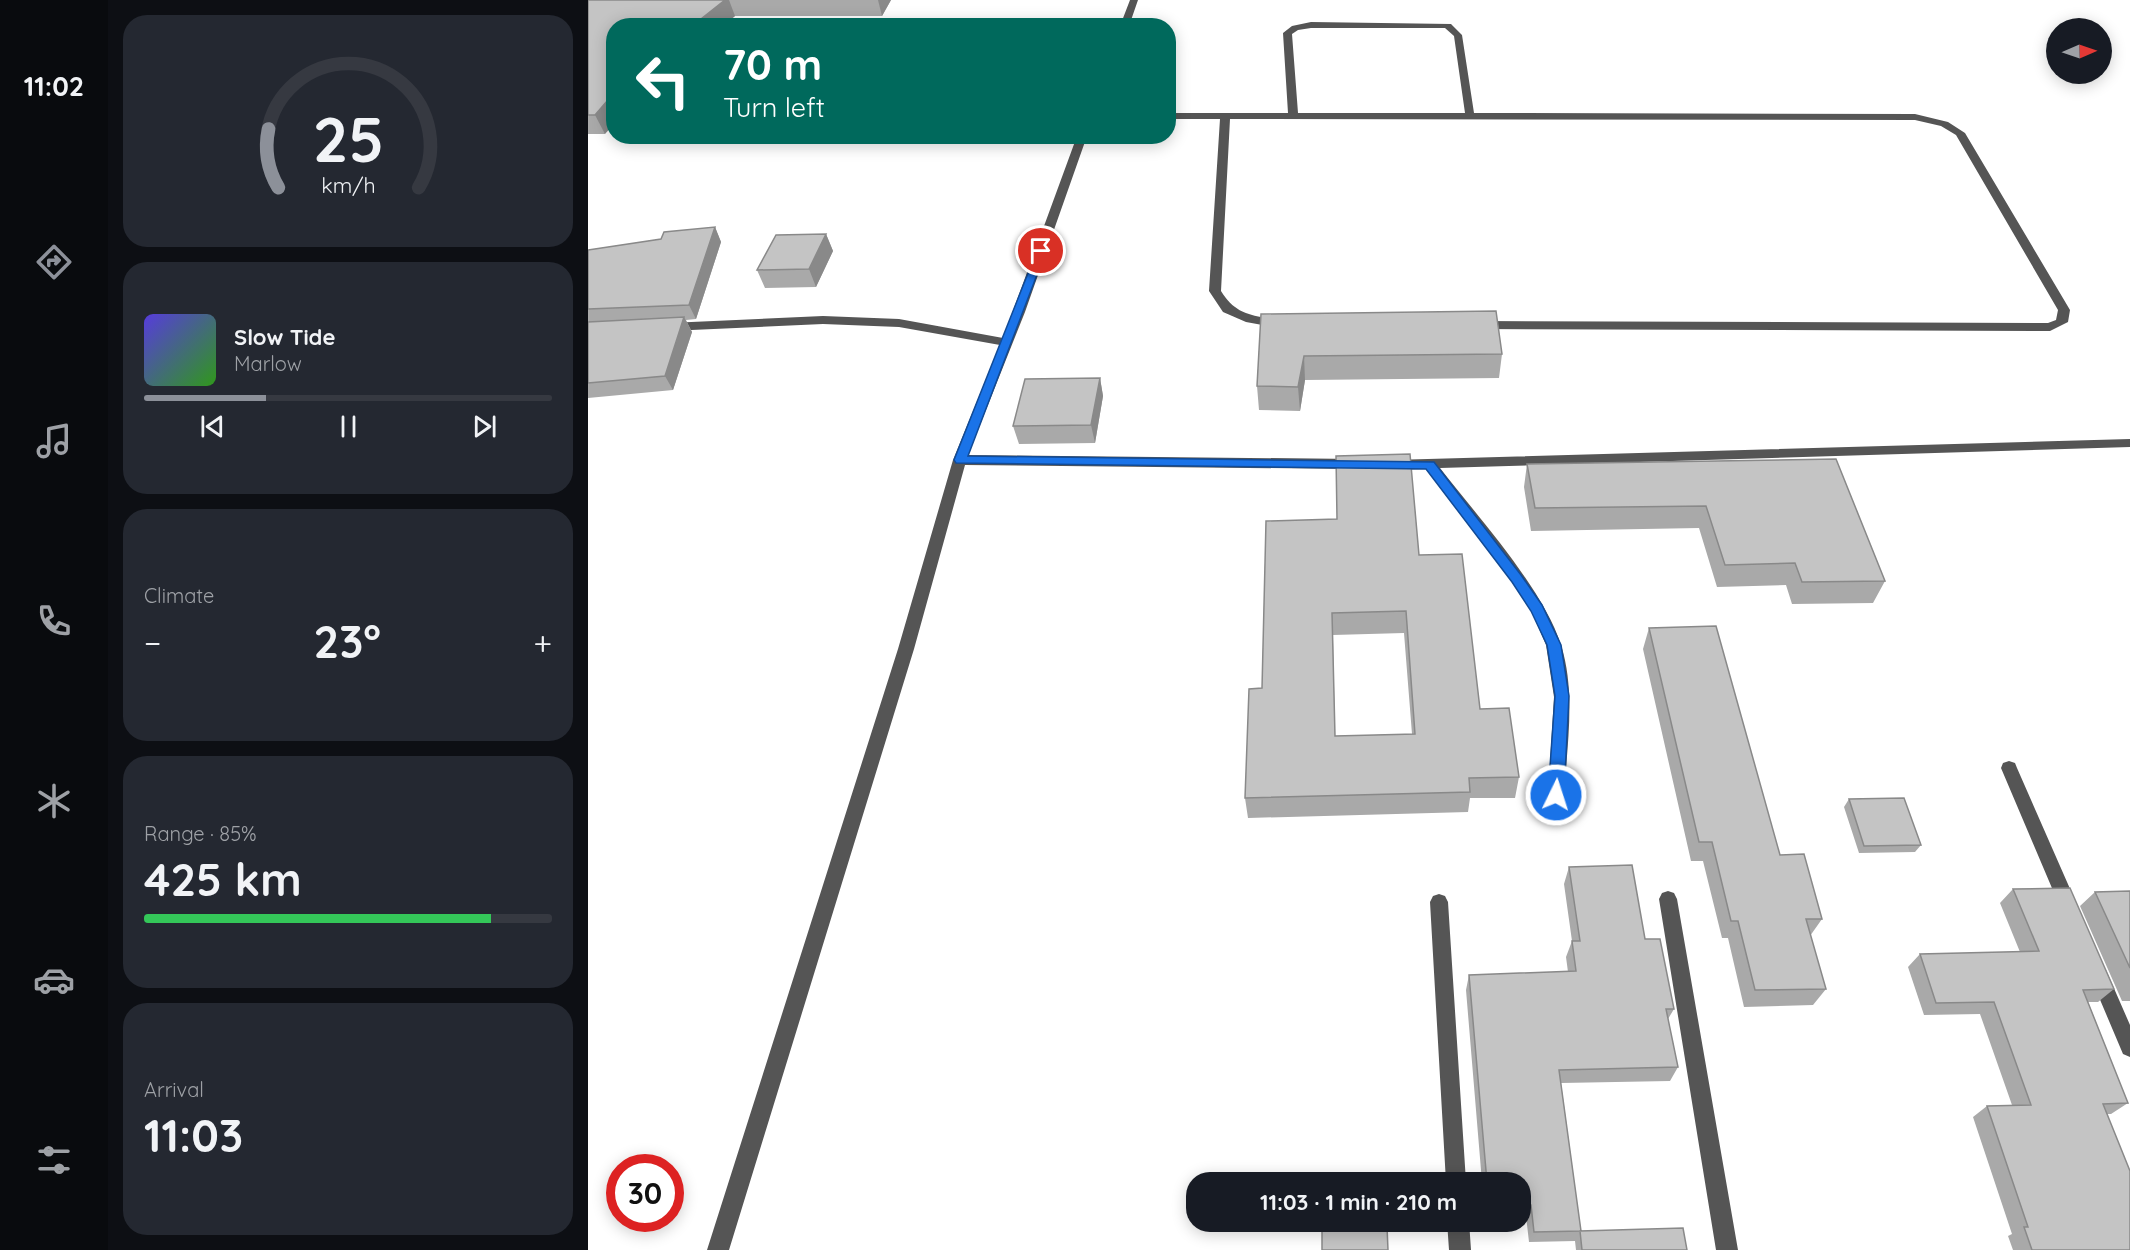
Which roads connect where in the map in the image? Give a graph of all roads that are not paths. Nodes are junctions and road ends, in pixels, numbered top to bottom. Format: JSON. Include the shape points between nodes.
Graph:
{"nodes":[{"id":1,"x":1134,"y":0,"type":"edge"},
{"id":2,"x":1127,"y":18,"type":"edge"},
{"id":3,"x":1176,"y":116,"type":"edge"},
{"id":4,"x":1225,"y":116,"type":"junction"},
{"id":5,"x":1293,"y":116,"type":"junction"},
{"id":6,"x":1470,"y":117,"type":"junction"},
{"id":7,"x":1079,"y":144,"type":"edge"},
{"id":8,"x":1288,"y":324,"type":"edge"},
{"id":9,"x":1468,"y":325,"type":"edge"},
{"id":10,"x":658,"y":327,"type":"edge"},
{"id":11,"x":1006,"y":342,"type":"junction"},
{"id":12,"x":2130,"y":443,"type":"edge"},
{"id":13,"x":960,"y":460,"type":"junction"},
{"id":14,"x":1430,"y":465,"type":"junction"},
{"id":15,"x":2009,"y":768,"type":"dead end"},
{"id":16,"x":1556,"y":795,"type":"dead end"},
{"id":17,"x":1668,"y":899,"type":"dead end"},
{"id":18,"x":1439,"y":902,"type":"dead end"},
{"id":19,"x":2074,"y":918,"type":"edge"},
{"id":20,"x":2093,"y":961,"type":"edge"},
{"id":21,"x":2130,"y":1047,"type":"edge"},
{"id":22,"x":1455,"y":1172,"type":"edge"},
{"id":23,"x":1459,"y":1232,"type":"edge"},
{"id":24,"x":718,"y":1250,"type":"edge"},
{"id":25,"x":1460,"y":1250,"type":"edge"},
{"id":26,"x":1727,"y":1250,"type":"edge"}],
"edges":[{"from":1,"to":2,"type":"street"},
{"from":3,"to":4,"type":"street"},
{"from":4,"to":5,"type":"street"},
{"from":4,"to":8,"type":"street","via":[[1215,291],[1227,309],[1250,319]]},
{"from":5,"to":6,"type":"street"},
{"from":5,"to":6,"type":"street","via":[[1287,33],[1295,27],[1437,25],[1448,26],[1458,35]]},
{"from":6,"to":9,"type":"street","via":[[1915,117],[1948,125],[1960,133],[2064,310],[2062,322],[2050,327]]},
{"from":7,"to":11,"type":"street"},
{"from":10,"to":11,"type":"street","via":[[823,320],[899,323]]},
{"from":11,"to":13,"type":"street"},
{"from":12,"to":14,"type":"street"},
{"from":13,"to":14,"type":"street"},
{"from":13,"to":24,"type":"street","via":[[906,649]]},
{"from":14,"to":16,"type":"street","via":[[1517,578],[1537,608],[1554,645],[1562,696]]},
{"from":15,"to":19,"type":"street"},
{"from":17,"to":26,"type":"street"},
{"from":18,"to":22,"type":"street"},
{"from":20,"to":21,"type":"street"},
{"from":23,"to":25,"type":"street"}]}
